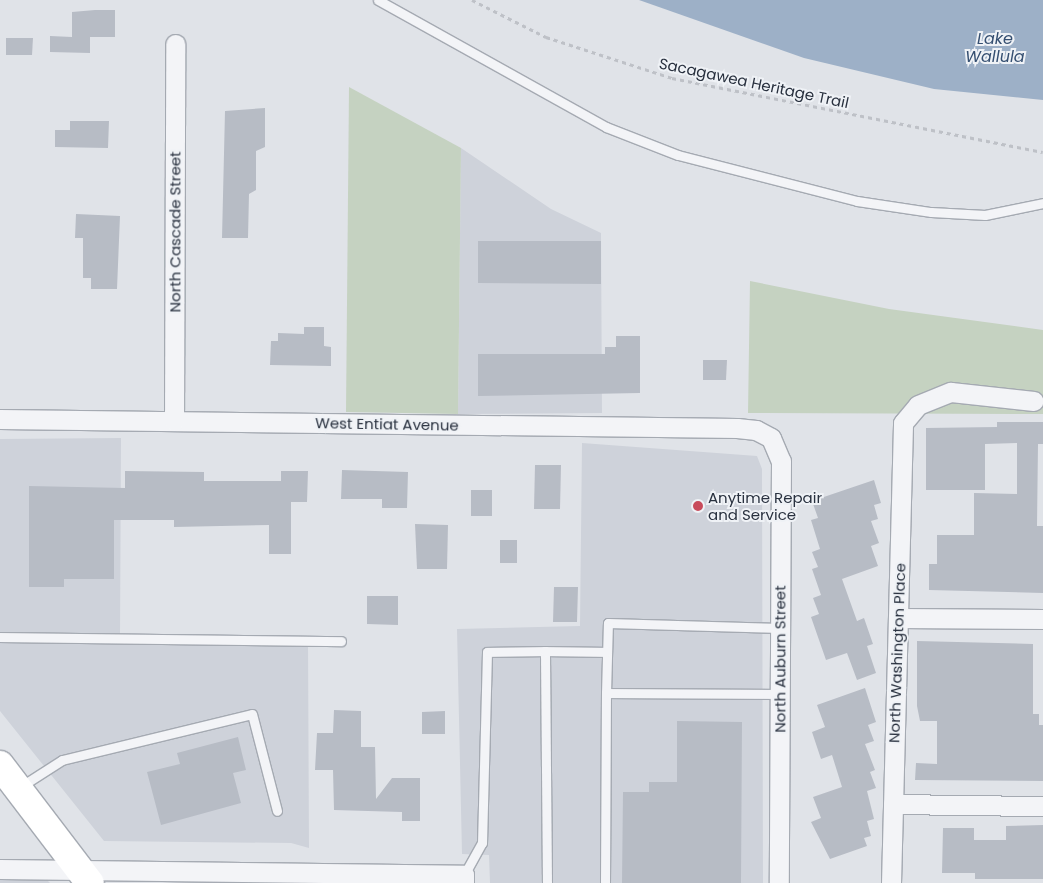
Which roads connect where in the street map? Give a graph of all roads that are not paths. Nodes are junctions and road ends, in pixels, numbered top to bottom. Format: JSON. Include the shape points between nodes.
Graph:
{"nodes":[{"id":1,"x":378,"y":0,"type":"edge"},
{"id":2,"x":175,"y":44,"type":"dead end"},
{"id":3,"x":1043,"y":203,"type":"edge"},
{"id":4,"x":1034,"y":401,"type":"dead end"},
{"id":5,"x":0,"y":419,"type":"edge"},
{"id":6,"x":174,"y":421,"type":"junction"},
{"id":7,"x":771,"y":438,"type":"joint"},
{"id":8,"x":898,"y":618,"type":"junction"},
{"id":9,"x":1043,"y":619,"type":"edge"},
{"id":10,"x":780,"y":628,"type":"junction"},
{"id":11,"x":0,"y":637,"type":"edge"},
{"id":12,"x":342,"y":641,"type":"dead end"},
{"id":13,"x":545,"y":651,"type":"junction"},
{"id":14,"x":607,"y":652,"type":"junction"},
{"id":15,"x":606,"y":693,"type":"junction"},
{"id":16,"x":780,"y":694,"type":"junction"},
{"id":17,"x":0,"y":765,"type":"edge"},
{"id":18,"x":18,"y":789,"type":"junction"},
{"id":19,"x":893,"y":804,"type":"junction"},
{"id":20,"x":1043,"y":806,"type":"edge"},
{"id":21,"x":276,"y":811,"type":"dead end"},
{"id":22,"x":0,"y":869,"type":"edge"},
{"id":23,"x":85,"y":876,"type":"edge"},
{"id":24,"x":464,"y":879,"type":"edge"},
{"id":25,"x":547,"y":883,"type":"edge"},
{"id":26,"x":605,"y":883,"type":"edge"},
{"id":27,"x":779,"y":883,"type":"edge"},
{"id":28,"x":891,"y":883,"type":"edge"}],
"edges":[{"from":1,"to":3,"type":"lane","via":[[606,126],[678,155],[857,201],[931,212],[985,215]]},
{"from":2,"to":6,"type":"street","name":"North Cascade Street"},
{"from":4,"to":8,"type":"street","name":"North Washington Place","via":[[951,392],[918,405],[903,423]]},
{"from":5,"to":6,"type":"street","name":"West Entiat Avenue"},
{"from":6,"to":7,"type":"street","name":"West Entiat Avenue","via":[[737,428],[756,430]]},
{"from":7,"to":10,"type":"street","name":"North Auburn Street","via":[[780,461]]},
{"from":8,"to":9,"type":"street"},
{"from":8,"to":19,"type":"street","name":"North Washington Place"},
{"from":10,"to":14,"type":"lane","via":[[608,623]]},
{"from":10,"to":16,"type":"street","name":"North Auburn Street"},
{"from":11,"to":12,"type":"lane"},
{"from":13,"to":14,"type":"lane"},
{"from":13,"to":24,"type":"lane","via":[[487,652],[482,843]]},
{"from":13,"to":25,"type":"lane"},
{"from":14,"to":15,"type":"lane"},
{"from":15,"to":16,"type":"lane"},
{"from":15,"to":26,"type":"lane"},
{"from":16,"to":27,"type":"street","name":"North Auburn Street"},
{"from":17,"to":18,"type":"main road"},
{"from":18,"to":21,"type":"lane","via":[[62,760],[252,714]]},
{"from":18,"to":23,"type":"main road"},
{"from":19,"to":20,"type":"street"},
{"from":19,"to":28,"type":"street","name":"North Washington Place"},
{"from":22,"to":23,"type":"street"},
{"from":23,"to":24,"type":"street"}]}
